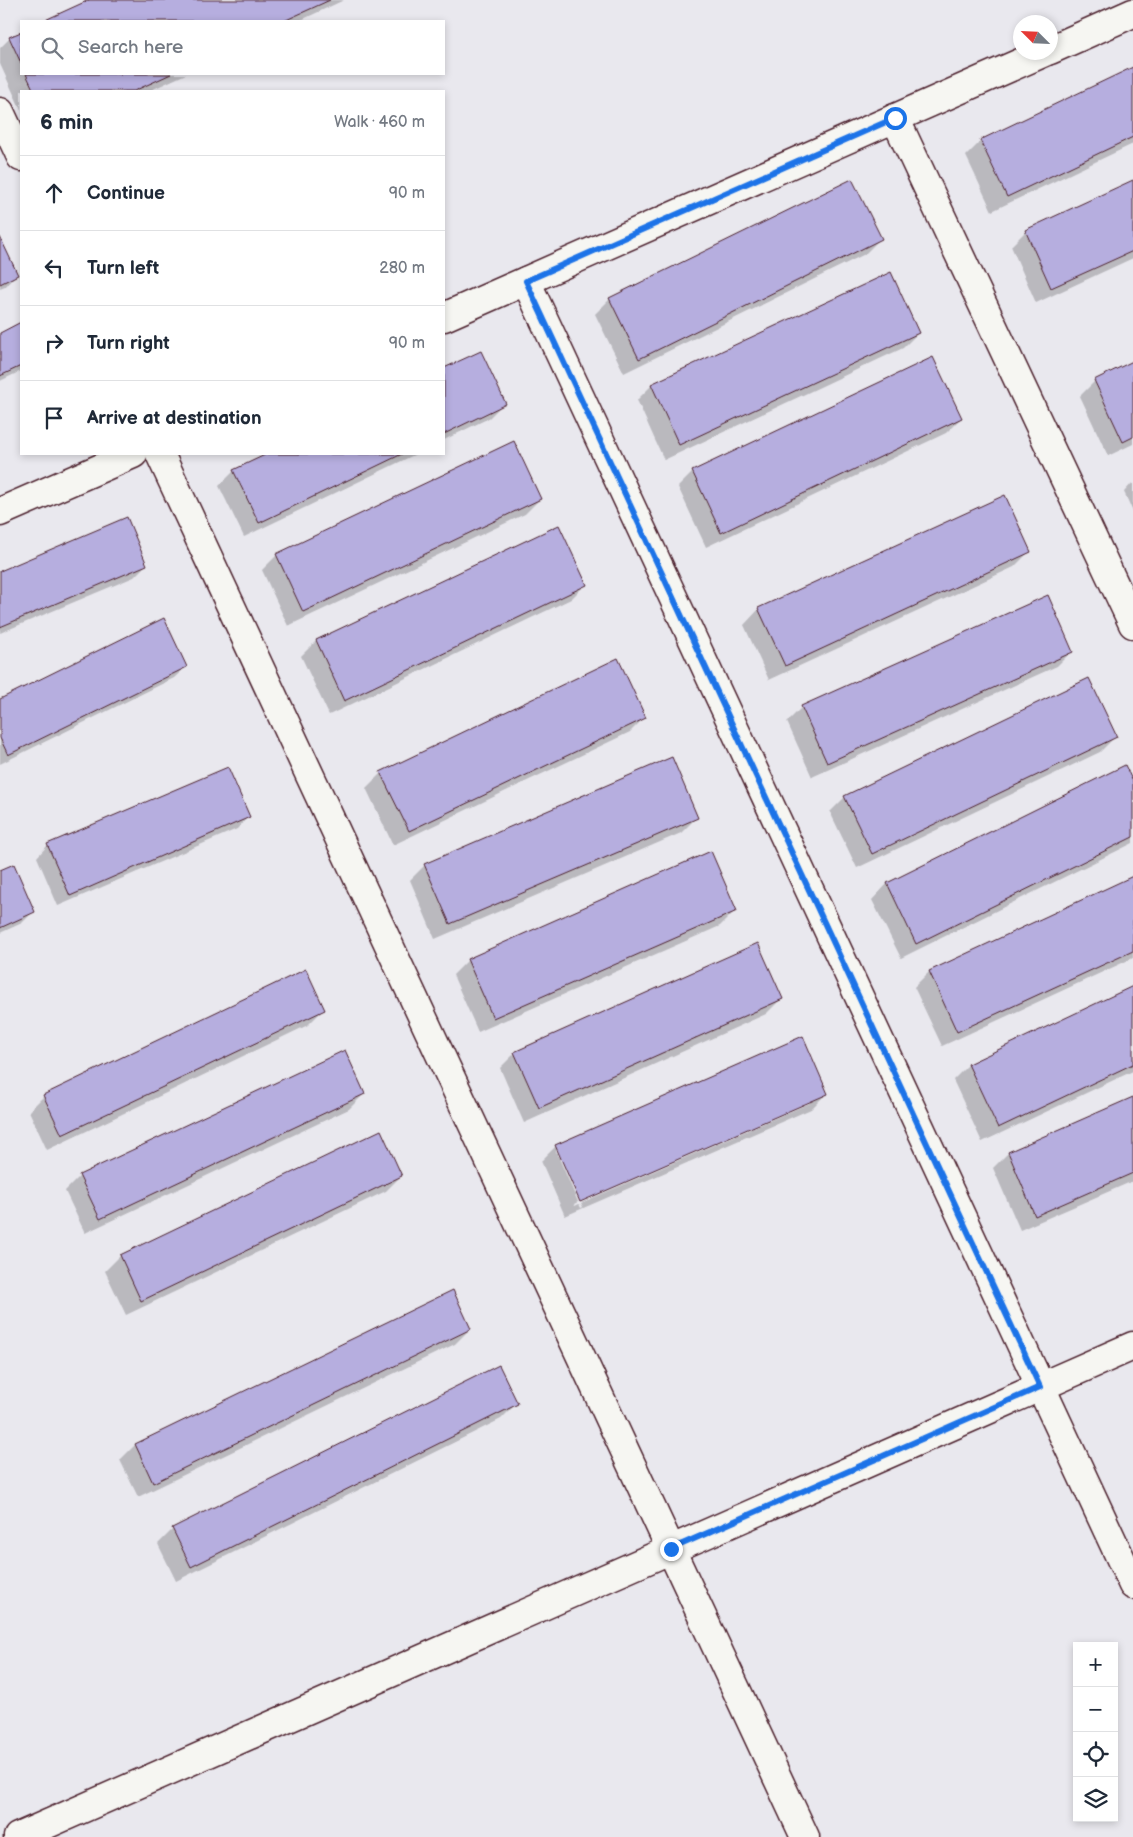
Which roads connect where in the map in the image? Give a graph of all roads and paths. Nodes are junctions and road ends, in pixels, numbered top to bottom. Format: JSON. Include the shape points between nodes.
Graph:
{"nodes":[{"id":1,"x":1133,"y":14,"type":"edge"},
{"id":2,"x":1058,"y":47,"type":"edge"},
{"id":3,"x":1026,"y":60,"type":"edge"},
{"id":4,"x":0,"y":112,"type":"edge"},
{"id":5,"x":895,"y":118,"type":"junction"},
{"id":6,"x":20,"y":155,"type":"edge"},
{"id":7,"x":526,"y":281,"type":"junction"},
{"id":8,"x":445,"y":317,"type":"edge"},
{"id":9,"x":131,"y":455,"type":"edge"},
{"id":10,"x":160,"y":455,"type":"edge"},
{"id":11,"x":0,"y":512,"type":"edge"},
{"id":12,"x":1133,"y":624,"type":"edge"},
{"id":13,"x":1133,"y":1346,"type":"edge"},
{"id":14,"x":1040,"y":1387,"type":"junction"},
{"id":15,"x":671,"y":1549,"type":"junction"},
{"id":16,"x":1133,"y":1585,"type":"edge"},
{"id":17,"x":18,"y":1837,"type":"edge"},
{"id":18,"x":805,"y":1837,"type":"edge"}],
"edges":[{"from":1,"to":2,"type":"street"},
{"from":3,"to":5,"type":"street"},
{"from":4,"to":6,"type":"street"},
{"from":5,"to":7,"type":"street"},
{"from":5,"to":12,"type":"street"},
{"from":7,"to":8,"type":"street"},
{"from":7,"to":14,"type":"street"},
{"from":9,"to":11,"type":"street"},
{"from":10,"to":15,"type":"street"},
{"from":13,"to":14,"type":"street"},
{"from":14,"to":15,"type":"street"},
{"from":14,"to":16,"type":"street"},
{"from":15,"to":17,"type":"street"},
{"from":15,"to":18,"type":"street"}]}
